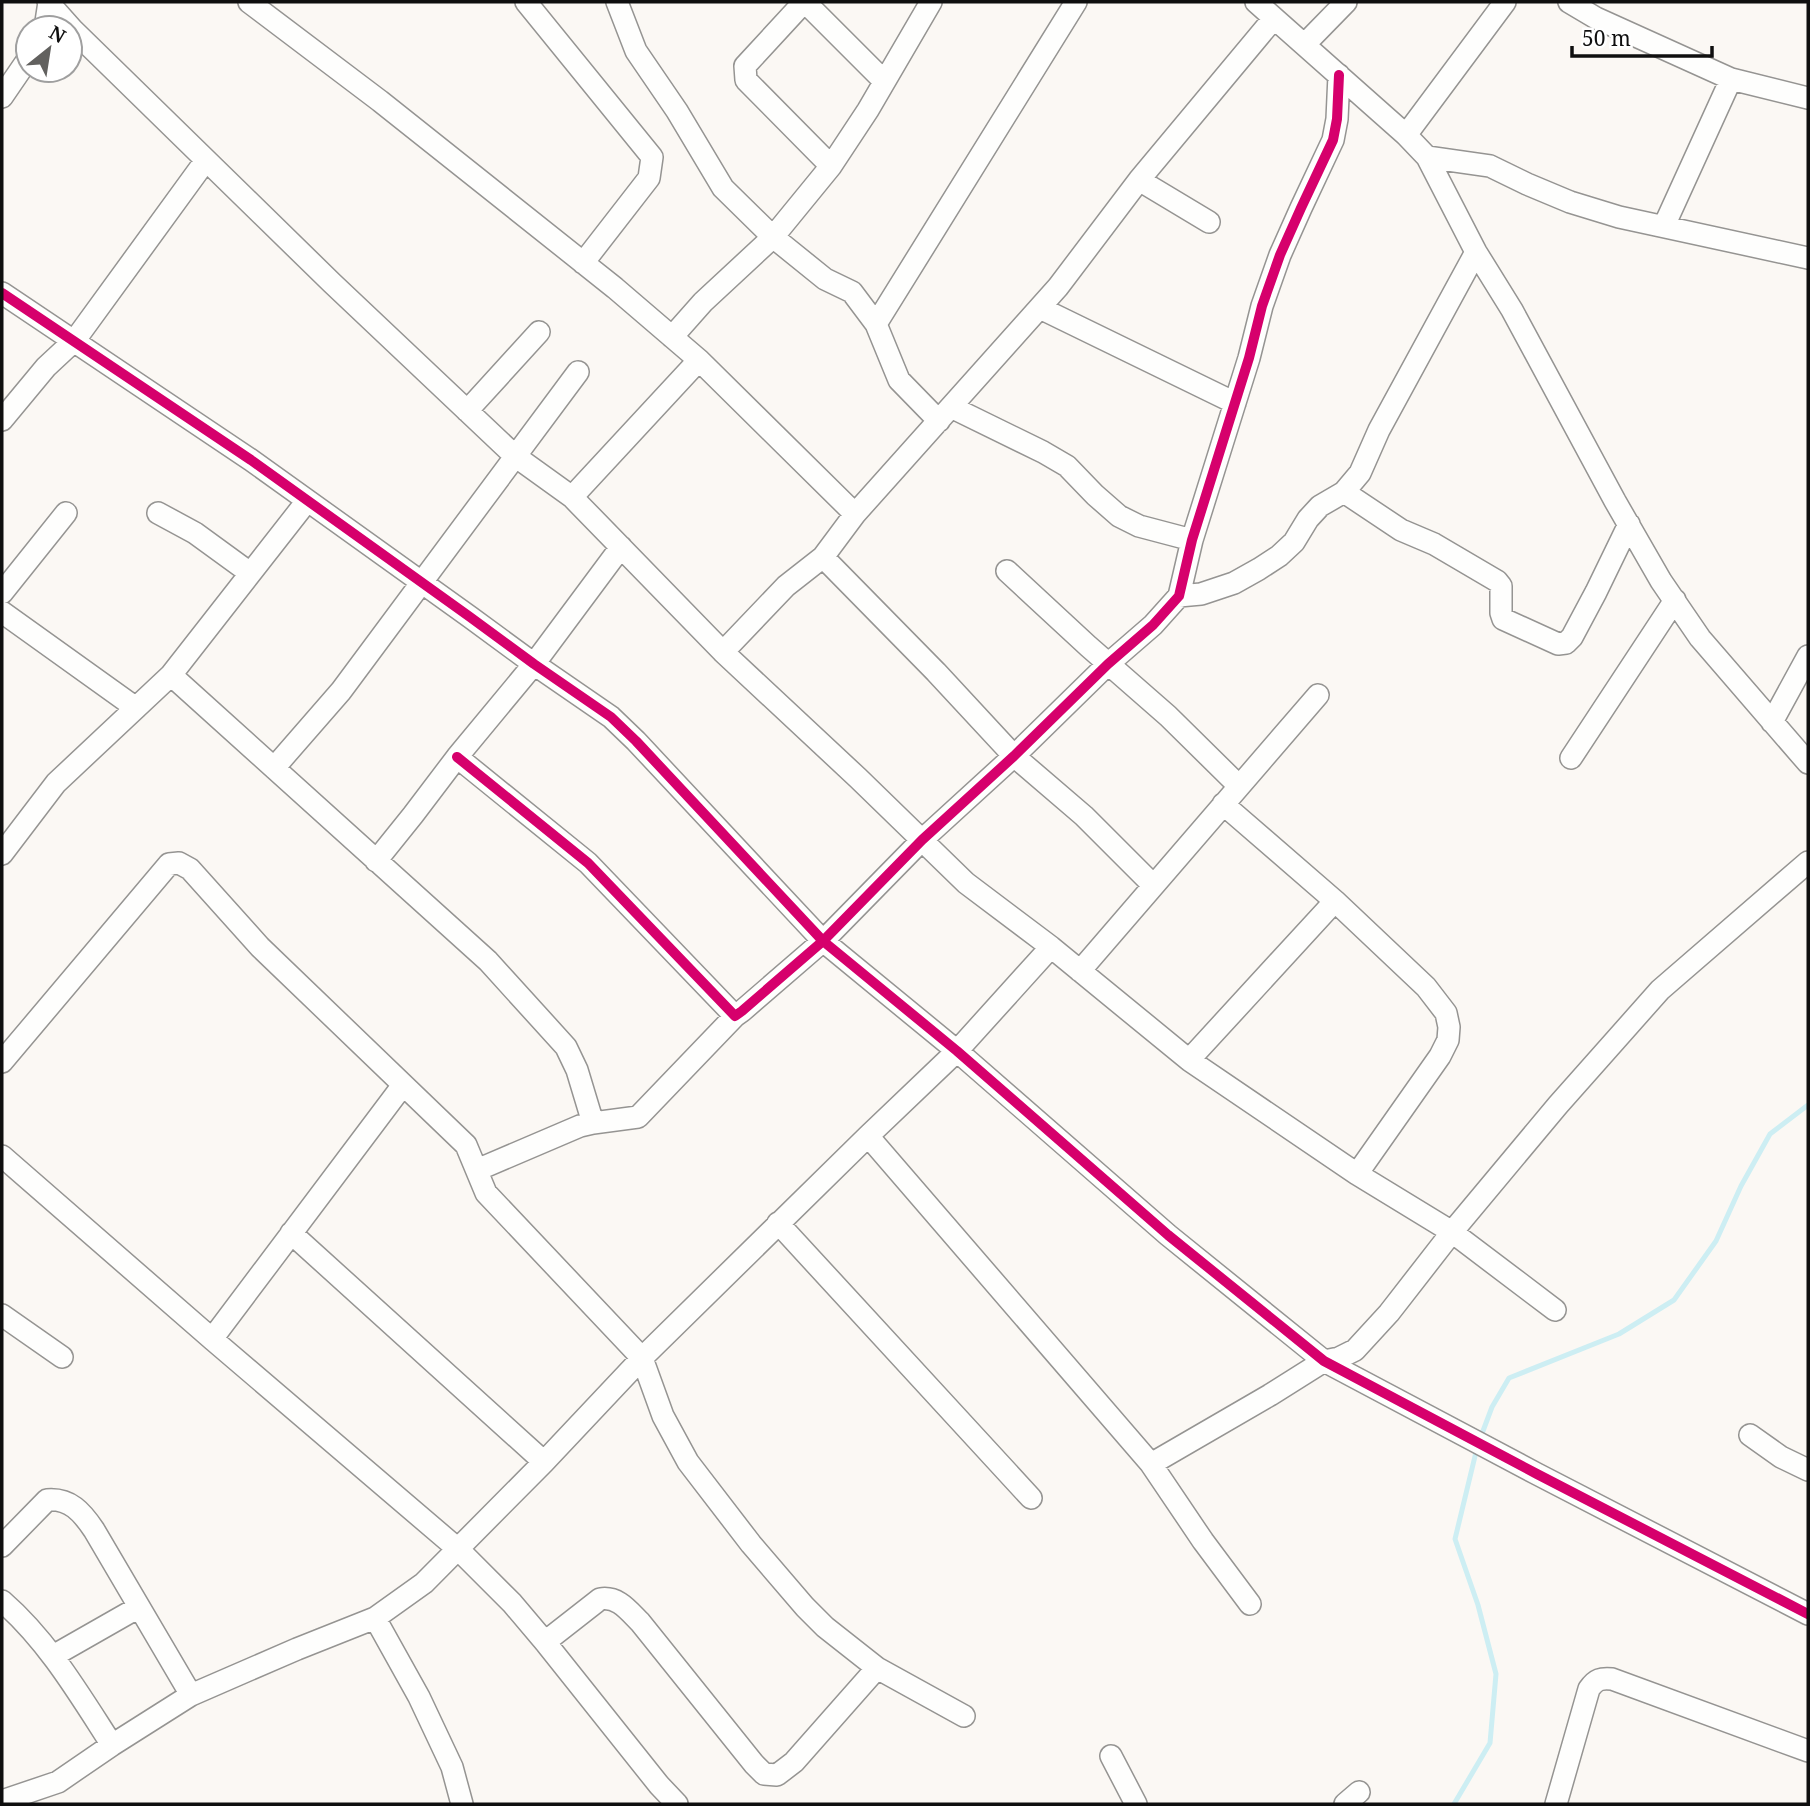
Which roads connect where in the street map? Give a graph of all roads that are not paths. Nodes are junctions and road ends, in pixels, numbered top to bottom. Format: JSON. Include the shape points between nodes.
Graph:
{"nodes":[{"id":1,"x":49,"y":2,"type":"edge"},
{"id":2,"x":249,"y":2,"type":"edge"},
{"id":3,"x":526,"y":2,"type":"edge"},
{"id":4,"x":617,"y":2,"type":"edge"},
{"id":5,"x":804,"y":2,"type":"edge"},
{"id":6,"x":931,"y":2,"type":"edge"},
{"id":7,"x":1076,"y":2,"type":"edge"},
{"id":8,"x":1256,"y":2,"type":"edge"},
{"id":9,"x":1346,"y":2,"type":"edge"},
{"id":10,"x":1505,"y":2,"type":"edge"},
{"id":11,"x":1569,"y":2,"type":"edge"},
{"id":12,"x":1275,"y":18,"type":"junction"},
{"id":13,"x":1305,"y":44,"type":"junction"},
{"id":14,"x":1339,"y":75,"type":"junction"},
{"id":15,"x":14,"y":79,"type":"edge"},
{"id":16,"x":1731,"y":79,"type":"junction"},
{"id":17,"x":884,"y":81,"type":"junction"},
{"id":18,"x":2,"y":97,"type":"edge"},
{"id":19,"x":1808,"y":98,"type":"edge"},
{"id":20,"x":1406,"y":135,"type":"junction"},
{"id":21,"x":1427,"y":157,"type":"junction"},
{"id":22,"x":206,"y":160,"type":"junction"},
{"id":23,"x":831,"y":166,"type":"junction"},
{"id":24,"x":1139,"y":180,"type":"junction"},
{"id":25,"x":1209,"y":222,"type":"dead end"},
{"id":26,"x":1664,"y":226,"type":"junction"},
{"id":27,"x":773,"y":237,"type":"junction"},
{"id":28,"x":1476,"y":252,"type":"junction"},
{"id":29,"x":1808,"y":258,"type":"edge"},
{"id":30,"x":583,"y":263,"type":"junction"},
{"id":31,"x":2,"y":293,"type":"edge"},
{"id":32,"x":1040,"y":308,"type":"junction"},
{"id":33,"x":876,"y":324,"type":"junction"},
{"id":34,"x":539,"y":332,"type":"dead end"},
{"id":35,"x":672,"y":337,"type":"junction"},
{"id":36,"x":75,"y":340,"type":"junction"},
{"id":37,"x":699,"y":360,"type":"junction"},
{"id":38,"x":578,"y":372,"type":"dead end"},
{"id":39,"x":1236,"y":404,"type":"junction"},
{"id":40,"x":467,"y":411,"type":"junction"},
{"id":41,"x":945,"y":414,"type":"junction"},
{"id":42,"x":2,"y":420,"type":"edge"},
{"id":43,"x":515,"y":456,"type":"junction"},
{"id":44,"x":1344,"y":492,"type":"junction"},
{"id":45,"x":572,"y":497,"type":"junction"},
{"id":46,"x":307,"y":501,"type":"junction"},
{"id":47,"x":66,"y":513,"type":"dead end"},
{"id":48,"x":158,"y":513,"type":"dead end"},
{"id":49,"x":855,"y":514,"type":"junction"},
{"id":50,"x":1629,"y":524,"type":"junction"},
{"id":51,"x":1192,"y":540,"type":"junction"},
{"id":52,"x":621,"y":547,"type":"junction"},
{"id":53,"x":823,"y":557,"type":"junction"},
{"id":54,"x":1007,"y":571,"type":"dead end"},
{"id":55,"x":250,"y":573,"type":"junction"},
{"id":56,"x":423,"y":582,"type":"junction"},
{"id":57,"x":2,"y":593,"type":"edge"},
{"id":58,"x":1179,"y":596,"type":"junction"},
{"id":59,"x":1675,"y":600,"type":"junction"},
{"id":60,"x":2,"y":612,"type":"edge"},
{"id":61,"x":723,"y":652,"type":"junction"},
{"id":62,"x":1808,"y":656,"type":"edge"},
{"id":63,"x":534,"y":664,"type":"junction"},
{"id":64,"x":1108,"y":664,"type":"junction"},
{"id":65,"x":171,"y":675,"type":"junction"},
{"id":66,"x":1318,"y":695,"type":"dead end"},
{"id":67,"x":135,"y":708,"type":"junction"},
{"id":68,"x":1772,"y":722,"type":"junction"},
{"id":69,"x":1014,"y":756,"type":"junction"},
{"id":70,"x":457,"y":757,"type":"junction"},
{"id":71,"x":1571,"y":758,"type":"dead end"},
{"id":72,"x":1808,"y":763,"type":"edge"},
{"id":73,"x":274,"y":768,"type":"junction"},
{"id":74,"x":1239,"y":786,"type":"junction"},
{"id":75,"x":1223,"y":804,"type":"junction"},
{"id":76,"x":922,"y":840,"type":"junction"},
{"id":77,"x":2,"y":854,"type":"edge"},
{"id":78,"x":376,"y":861,"type":"junction"},
{"id":79,"x":1808,"y":862,"type":"edge"},
{"id":80,"x":1153,"y":885,"type":"junction"},
{"id":81,"x":1335,"y":901,"type":"junction"},
{"id":82,"x":823,"y":942,"type":"junction"},
{"id":83,"x":1051,"y":947,"type":"junction"},
{"id":84,"x":1080,"y":971,"type":"junction"},
{"id":85,"x":735,"y":1016,"type":"junction"},
{"id":86,"x":957,"y":1051,"type":"junction"},
{"id":87,"x":1189,"y":1060,"type":"junction"},
{"id":88,"x":2,"y":1062,"type":"edge"},
{"id":89,"x":403,"y":1085,"type":"junction"},
{"id":90,"x":593,"y":1123,"type":"junction"},
{"id":91,"x":867,"y":1136,"type":"junction"},
{"id":92,"x":2,"y":1156,"type":"edge"},
{"id":93,"x":477,"y":1170,"type":"junction"},
{"id":94,"x":1357,"y":1174,"type":"junction"},
{"id":95,"x":778,"y":1223,"type":"junction"},
{"id":96,"x":1452,"y":1232,"type":"junction"},
{"id":97,"x":291,"y":1233,"type":"junction"},
{"id":98,"x":1555,"y":1310,"type":"dead end"},
{"id":99,"x":2,"y":1315,"type":"edge"},
{"id":100,"x":212,"y":1339,"type":"junction"},
{"id":101,"x":62,"y":1357,"type":"dead end"},
{"id":102,"x":642,"y":1358,"type":"junction"},
{"id":103,"x":1325,"y":1361,"type":"junction"},
{"id":104,"x":1749,"y":1435,"type":"dead end"},
{"id":105,"x":544,"y":1462,"type":"junction"},
{"id":106,"x":1151,"y":1464,"type":"junction"},
{"id":107,"x":1808,"y":1470,"type":"edge"},
{"id":108,"x":1031,"y":1498,"type":"dead end"},
{"id":109,"x":2,"y":1546,"type":"edge"},
{"id":110,"x":459,"y":1550,"type":"junction"},
{"id":111,"x":2,"y":1601,"type":"edge"},
{"id":112,"x":1250,"y":1604,"type":"dead end"},
{"id":113,"x":139,"y":1607,"type":"junction"},
{"id":114,"x":1808,"y":1614,"type":"edge"},
{"id":115,"x":375,"y":1618,"type":"junction"},
{"id":116,"x":545,"y":1642,"type":"junction"},
{"id":117,"x":53,"y":1656,"type":"junction"},
{"id":118,"x":877,"y":1668,"type":"junction"},
{"id":119,"x":191,"y":1695,"type":"junction"},
{"id":120,"x":964,"y":1716,"type":"dead end"},
{"id":121,"x":113,"y":1745,"type":"junction"},
{"id":122,"x":1808,"y":1751,"type":"edge"},
{"id":123,"x":1111,"y":1756,"type":"dead end"},
{"id":124,"x":2,"y":1800,"type":"edge"},
{"id":125,"x":462,"y":1804,"type":"edge"},
{"id":126,"x":677,"y":1804,"type":"edge"},
{"id":127,"x":1136,"y":1804,"type":"edge"},
{"id":128,"x":1556,"y":1804,"type":"edge"}],
"edges":[{"from":1,"to":22,"type":"street"},
{"from":2,"to":30,"type":"street"},
{"from":3,"to":30,"type":"street","via":[[652,158],[649,178]]},
{"from":4,"to":27,"type":"street","via":[[636,51],[723,188]]},
{"from":5,"to":17,"type":"street"},
{"from":5,"to":23,"type":"street","via":[[745,66],[746,80]]},
{"from":6,"to":17,"type":"street"},
{"from":7,"to":33,"type":"street"},
{"from":8,"to":12,"type":"street"},
{"from":9,"to":13,"type":"street"},
{"from":10,"to":20,"type":"street"},
{"from":11,"to":16,"type":"street","via":[[1596,19]]},
{"from":12,"to":13,"type":"street"},
{"from":12,"to":24,"type":"street"},
{"from":13,"to":14,"type":"street"},
{"from":14,"to":20,"type":"street"},
{"from":14,"to":39,"type":"street","via":[[1333,140],[1262,306]]},
{"from":15,"to":18,"type":"street"},
{"from":16,"to":19,"type":"street"},
{"from":16,"to":26,"type":"street"},
{"from":17,"to":23,"type":"street"},
{"from":20,"to":21,"type":"street"},
{"from":21,"to":26,"type":"street","via":[[1490,166],[1590,209]]},
{"from":21,"to":28,"type":"street"},
{"from":22,"to":36,"type":"street"},
{"from":22,"to":40,"type":"street"},
{"from":23,"to":27,"type":"street"},
{"from":24,"to":25,"type":"street"},
{"from":24,"to":32,"type":"street"},
{"from":26,"to":29,"type":"street"},
{"from":27,"to":33,"type":"street","via":[[825,279],[852,292]]},
{"from":27,"to":35,"type":"street"},
{"from":28,"to":44,"type":"street","via":[[1360,473]]},
{"from":28,"to":50,"type":"street"},
{"from":30,"to":35,"type":"street"},
{"from":31,"to":36,"type":"street"},
{"from":32,"to":39,"type":"street"},
{"from":32,"to":41,"type":"street"},
{"from":33,"to":41,"type":"street","via":[[899,380]]},
{"from":34,"to":40,"type":"street"},
{"from":35,"to":37,"type":"street"},
{"from":36,"to":42,"type":"street"},
{"from":36,"to":46,"type":"street"},
{"from":37,"to":45,"type":"street"},
{"from":37,"to":49,"type":"street"},
{"from":38,"to":43,"type":"street"},
{"from":39,"to":51,"type":"street"},
{"from":40,"to":43,"type":"street"},
{"from":41,"to":49,"type":"street"},
{"from":41,"to":51,"type":"street","via":[[1043,452],[1066,466],[1119,516]]},
{"from":43,"to":45,"type":"street"},
{"from":43,"to":56,"type":"street"},
{"from":44,"to":50,"type":"street","via":[[1401,530],[1497,581],[1502,586],[1503,619],[1558,644],[1572,637]]},
{"from":44,"to":58,"type":"street","via":[[1320,506],[1294,542],[1259,569],[1234,583]]},
{"from":45,"to":52,"type":"street"},
{"from":46,"to":55,"type":"street"},
{"from":46,"to":56,"type":"street"},
{"from":47,"to":57,"type":"street"},
{"from":48,"to":55,"type":"street"},
{"from":49,"to":53,"type":"street"},
{"from":50,"to":59,"type":"street"},
{"from":51,"to":58,"type":"street"},
{"from":52,"to":61,"type":"street"},
{"from":52,"to":63,"type":"street"},
{"from":53,"to":61,"type":"street","via":[[786,586]]},
{"from":53,"to":69,"type":"street"},
{"from":54,"to":64,"type":"street"},
{"from":55,"to":65,"type":"street"},
{"from":56,"to":63,"type":"street"},
{"from":56,"to":73,"type":"street","via":[[341,691]]},
{"from":58,"to":64,"type":"street"},
{"from":59,"to":68,"type":"street","via":[[1700,638]]},
{"from":59,"to":71,"type":"street"},
{"from":60,"to":67,"type":"street"},
{"from":61,"to":76,"type":"street"},
{"from":62,"to":68,"type":"street"},
{"from":63,"to":70,"type":"street"},
{"from":63,"to":82,"type":"street","via":[[611,717],[636,741]]},
{"from":64,"to":69,"type":"street"},
{"from":64,"to":74,"type":"street"},
{"from":65,"to":67,"type":"street"},
{"from":65,"to":73,"type":"street"},
{"from":66,"to":74,"type":"street"},
{"from":67,"to":77,"type":"street","via":[[56,783]]},
{"from":68,"to":72,"type":"street"},
{"from":69,"to":76,"type":"street"},
{"from":69,"to":80,"type":"street","via":[[1084,816]]},
{"from":70,"to":78,"type":"street"},
{"from":70,"to":85,"type":"street","via":[[587,863]]},
{"from":73,"to":78,"type":"street"},
{"from":74,"to":75,"type":"street"},
{"from":75,"to":80,"type":"street"},
{"from":75,"to":81,"type":"street"},
{"from":76,"to":82,"type":"street"},
{"from":76,"to":83,"type":"street","via":[[966,883]]},
{"from":78,"to":90,"type":"street","via":[[488,961],[566,1047],[578,1070]]},
{"from":79,"to":96,"type":"street","via":[[1660,990]]},
{"from":80,"to":84,"type":"street"},
{"from":81,"to":87,"type":"street"},
{"from":81,"to":94,"type":"street","via":[[1426,987],[1446,1013],[1449,1027],[1440,1056]]},
{"from":82,"to":85,"type":"street"},
{"from":82,"to":86,"type":"street"},
{"from":83,"to":84,"type":"street"},
{"from":83,"to":86,"type":"street"},
{"from":84,"to":87,"type":"street"},
{"from":85,"to":90,"type":"street","via":[[638,1117]]},
{"from":86,"to":91,"type":"street"},
{"from":86,"to":103,"type":"street","via":[[1168,1235]]},
{"from":87,"to":94,"type":"street"},
{"from":88,"to":89,"type":"street","via":[[169,864],[179,863]]},
{"from":89,"to":93,"type":"street","via":[[466,1145]]},
{"from":89,"to":97,"type":"street"},
{"from":90,"to":93,"type":"street"},
{"from":91,"to":95,"type":"street"},
{"from":91,"to":106,"type":"street"},
{"from":92,"to":100,"type":"street"},
{"from":93,"to":102,"type":"street","via":[[486,1193]]},
{"from":94,"to":96,"type":"street"},
{"from":95,"to":102,"type":"street"},
{"from":95,"to":108,"type":"street"},
{"from":96,"to":98,"type":"street"},
{"from":96,"to":103,"type":"street","via":[[1390,1313],[1355,1350]]},
{"from":97,"to":100,"type":"street"},
{"from":97,"to":105,"type":"street"},
{"from":99,"to":101,"type":"street"},
{"from":100,"to":110,"type":"street"},
{"from":102,"to":105,"type":"street"},
{"from":102,"to":118,"type":"street","via":[[673,1438],[723,1509],[805,1607]]},
{"from":103,"to":106,"type":"street"},
{"from":103,"to":114,"type":"street"},
{"from":104,"to":107,"type":"street"},
{"from":105,"to":110,"type":"street"},
{"from":106,"to":112,"type":"street"},
{"from":109,"to":113,"type":"street","via":[[47,1500],[67,1503],[86,1519]]},
{"from":110,"to":115,"type":"street","via":[[424,1583]]},
{"from":110,"to":116,"type":"street"},
{"from":111,"to":117,"type":"street"},
{"from":113,"to":117,"type":"street"},
{"from":113,"to":119,"type":"street"},
{"from":115,"to":119,"type":"street"},
{"from":115,"to":125,"type":"street","via":[[452,1767]]},
{"from":116,"to":118,"type":"street","via":[[600,1599],[618,1601],[764,1774],[777,1775],[794,1762]]},
{"from":116,"to":126,"type":"street"},
{"from":117,"to":121,"type":"street"},
{"from":118,"to":120,"type":"street"},
{"from":119,"to":121,"type":"street"},
{"from":121,"to":124,"type":"street","via":[[58,1782]]},
{"from":122,"to":128,"type":"street","via":[[1603,1678],[1589,1689]]},
{"from":123,"to":127,"type":"street"}]}
